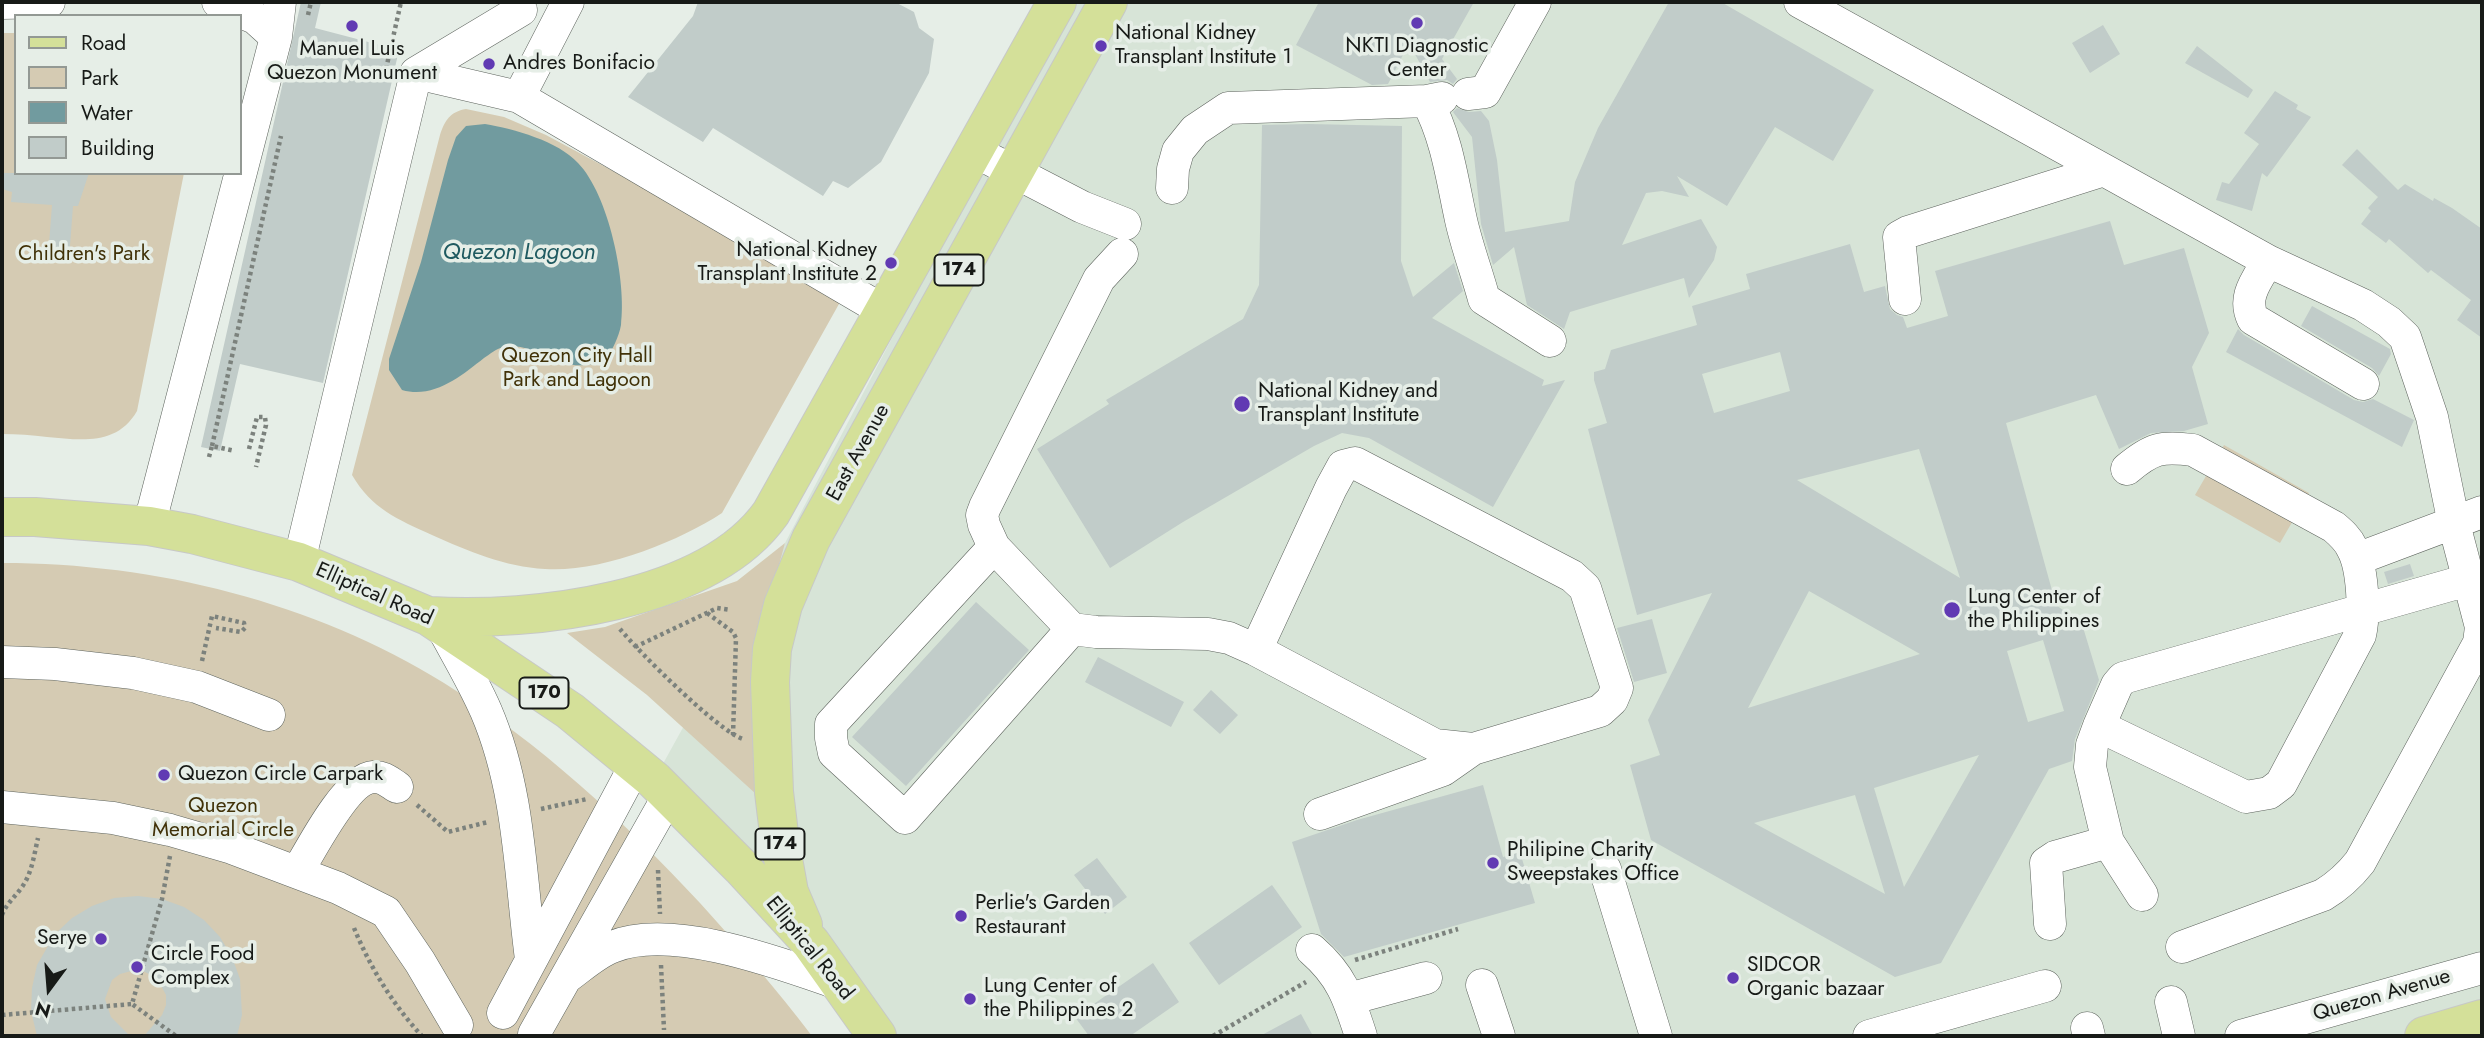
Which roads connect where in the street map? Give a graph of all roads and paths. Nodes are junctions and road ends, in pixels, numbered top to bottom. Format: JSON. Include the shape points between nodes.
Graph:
{"nodes":[{"id":1,"x":49,"y":2,"type":"edge"},
{"id":2,"x":218,"y":2,"type":"edge"},
{"id":3,"x":280,"y":2,"type":"edge"},
{"id":4,"x":487,"y":2,"type":"edge"},
{"id":5,"x":1108,"y":2,"type":"edge"},
{"id":6,"x":1535,"y":2,"type":"edge"},
{"id":7,"x":1800,"y":2,"type":"edge"},
{"id":8,"x":2,"y":3,"type":"edge"},
{"id":9,"x":1049,"y":5,"type":"edge"},
{"id":10,"x":564,"y":9,"type":"edge"},
{"id":11,"x":521,"y":10,"type":"junction"},
{"id":12,"x":276,"y":37,"type":"junction"},
{"id":13,"x":416,"y":73,"type":"junction"},
{"id":14,"x":1456,"y":96,"type":"junction"},
{"id":15,"x":519,"y":97,"type":"junction"},
{"id":16,"x":974,"y":151,"type":"junction"},
{"id":17,"x":242,"y":168,"type":"edge"},
{"id":18,"x":2104,"y":170,"type":"junction"},
{"id":19,"x":240,"y":175,"type":"edge"},
{"id":20,"x":1026,"y":179,"type":"junction"},
{"id":21,"x":1172,"y":188,"type":"dead end"},
{"id":22,"x":260,"y":232,"type":"dead end"},
{"id":23,"x":2268,"y":261,"type":"junction"},
{"id":24,"x":1905,"y":299,"type":"dead end"},
{"id":25,"x":884,"y":311,"type":"junction"},
{"id":26,"x":1550,"y":341,"type":"dead end"},
{"id":27,"x":2363,"y":384,"type":"dead end"},
{"id":28,"x":212,"y":446,"type":"junction"},
{"id":29,"x":248,"y":449,"type":"dead end"},
{"id":30,"x":235,"y":451,"type":"dead end"},
{"id":31,"x":209,"y":457,"type":"dead end"},
{"id":32,"x":256,"y":467,"type":"dead end"},
{"id":33,"x":2127,"y":469,"type":"dead end"},
{"id":34,"x":2,"y":517,"type":"edge"},
{"id":35,"x":2468,"y":518,"type":"edge"},
{"id":36,"x":149,"y":526,"type":"junction"},
{"id":37,"x":994,"y":547,"type":"junction"},
{"id":38,"x":2357,"y":559,"type":"junction"},
{"id":39,"x":299,"y":562,"type":"junction"},
{"id":40,"x":2468,"y":580,"type":"junction"},
{"id":41,"x":614,"y":600,"type":"junction"},
{"id":42,"x":2362,"y":609,"type":"junction"},
{"id":43,"x":731,"y":610,"type":"dead end"},
{"id":44,"x":706,"y":613,"type":"junction"},
{"id":45,"x":434,"y":620,"type":"junction"},
{"id":46,"x":216,"y":628,"type":"dead end"},
{"id":47,"x":1072,"y":629,"type":"junction"},
{"id":48,"x":635,"y":648,"type":"junction"},
{"id":49,"x":1256,"y":650,"type":"junction"},
{"id":50,"x":202,"y":660,"type":"dead end"},
{"id":51,"x":2,"y":662,"type":"edge"},
{"id":52,"x":269,"y":715,"type":"dead end"},
{"id":53,"x":2099,"y":726,"type":"junction"},
{"id":54,"x":733,"y":736,"type":"junction"},
{"id":55,"x":753,"y":742,"type":"dead end"},
{"id":56,"x":1473,"y":749,"type":"junction"},
{"id":57,"x":636,"y":764,"type":"junction"},
{"id":58,"x":397,"y":787,"type":"dead end"},
{"id":59,"x":669,"y":795,"type":"junction"},
{"id":60,"x":2,"y":807,"type":"edge"},
{"id":61,"x":37,"y":810,"type":"junction"},
{"id":62,"x":1320,"y":814,"type":"dead end"},
{"id":63,"x":174,"y":831,"type":"junction"},
{"id":64,"x":2108,"y":842,"type":"junction"},
{"id":65,"x":1605,"y":869,"type":"dead end"},
{"id":66,"x":298,"y":871,"type":"junction"},
{"id":67,"x":338,"y":888,"type":"junction"},
{"id":68,"x":2142,"y":895,"type":"dead end"},
{"id":69,"x":2,"y":915,"type":"edge"},
{"id":70,"x":2050,"y":924,"type":"dead end"},
{"id":71,"x":811,"y":943,"type":"junction"},
{"id":72,"x":2182,"y":947,"type":"dead end"},
{"id":73,"x":1312,"y":950,"type":"dead end"},
{"id":74,"x":531,"y":960,"type":"junction"},
{"id":75,"x":2482,"y":968,"type":"edge"},
{"id":76,"x":1426,"y":978,"type":"dead end"},
{"id":77,"x":565,"y":981,"type":"junction"},
{"id":78,"x":839,"y":984,"type":"junction"},
{"id":79,"x":1482,"y":985,"type":"dead end"},
{"id":80,"x":2045,"y":986,"type":"dead end"},
{"id":81,"x":1349,"y":999,"type":"junction"},
{"id":82,"x":2171,"y":1002,"type":"dead end"},
{"id":83,"x":132,"y":1004,"type":"junction"},
{"id":84,"x":503,"y":1013,"type":"junction"},
{"id":85,"x":2,"y":1015,"type":"edge"},
{"id":86,"x":2482,"y":1019,"type":"edge"},
{"id":87,"x":452,"y":1031,"type":"edge"},
{"id":88,"x":535,"y":1035,"type":"edge"},
{"id":89,"x":176,"y":1036,"type":"edge"},
{"id":90,"x":422,"y":1036,"type":"edge"},
{"id":91,"x":877,"y":1036,"type":"edge"},
{"id":92,"x":1361,"y":1036,"type":"edge"},
{"id":93,"x":1499,"y":1036,"type":"edge"},
{"id":94,"x":1656,"y":1036,"type":"edge"},
{"id":95,"x":1869,"y":1036,"type":"edge"},
{"id":96,"x":2179,"y":1036,"type":"edge"},
{"id":97,"x":2241,"y":1036,"type":"edge"},
{"id":98,"x":2424,"y":1036,"type":"edge"}],
"edges":[{"from":1,"to":8,"type":"street"},
{"from":2,"to":12,"type":"street","via":[[255,18]]},
{"from":3,"to":12,"type":"street"},
{"from":4,"to":11,"type":"street"},
{"from":5,"to":20,"type":"main road","name":"East Avenue","number":"174"},
{"from":6,"to":14,"type":"street"},
{"from":7,"to":18,"type":"street"},
{"from":9,"to":16,"type":"main road","number":"174"},
{"from":10,"to":11,"type":"street"},
{"from":10,"to":15,"type":"street"},
{"from":11,"to":13,"type":"street"},
{"from":12,"to":17,"type":"street"},
{"from":13,"to":15,"type":"street"},
{"from":13,"to":39,"type":"street"},
{"from":14,"to":21,"type":"street","via":[[1228,108],[1195,131],[1178,151]]},
{"from":14,"to":26,"type":"street","via":[[1437,120],[1484,299]]},
{"from":15,"to":25,"type":"street"},
{"from":16,"to":20,"type":"street"},
{"from":16,"to":25,"type":"main road","number":"174"},
{"from":18,"to":23,"type":"street"},
{"from":18,"to":24,"type":"street","via":[[1899,237]]},
{"from":19,"to":36,"type":"street"},
{"from":20,"to":37,"type":"street","via":[[1125,231],[985,507],[984,525]]},
{"from":20,"to":71,"type":"main road","name":"East Avenue","number":"174","via":[[811,539],[783,606],[770,669],[774,792],[789,891]]},
{"from":22,"to":28,"type":"path"},
{"from":23,"to":27,"type":"street","via":[[2249,298],[2253,319]]},
{"from":23,"to":35,"type":"street","via":[[2362,305],[2405,337]]},
{"from":25,"to":41,"type":"main road","number":"174","via":[[764,523],[734,551],[707,566]]},
{"from":28,"to":30,"type":"path"},
{"from":28,"to":31,"type":"path"},
{"from":29,"to":32,"type":"path","via":[[257,417],[265,416],[267,425]]},
{"from":33,"to":38,"type":"street","via":[[2151,451],[2193,450],[2334,527],[2347,539]]},
{"from":34,"to":36,"type":"main road","name":"Elliptical Road","number":"170"},
{"from":35,"to":38,"type":"street"},
{"from":35,"to":40,"type":"street"},
{"from":36,"to":39,"type":"main road","name":"Elliptical Road","number":"170"},
{"from":37,"to":47,"type":"street"},
{"from":37,"to":47,"type":"street","via":[[831,724],[834,753],[905,818]]},
{"from":38,"to":42,"type":"street"},
{"from":39,"to":45,"type":"main road","name":"Elliptical Road","number":"170"},
{"from":40,"to":42,"type":"street"},
{"from":40,"to":72,"type":"street","via":[[2481,627],[2479,643],[2351,874],[2323,895]]},
{"from":41,"to":45,"type":"main road","number":"174","via":[[535,615]]},
{"from":41,"to":48,"type":"path","via":[[618,626]]},
{"from":42,"to":53,"type":"street","via":[[2123,678]]},
{"from":42,"to":53,"type":"street","via":[[2360,635],[2281,785],[2269,793],[2246,797]]},
{"from":43,"to":44,"type":"path","via":[[717,608]]},
{"from":44,"to":48,"type":"path"},
{"from":44,"to":54,"type":"path","via":[[736,638]]},
{"from":45,"to":57,"type":"main road","name":"Elliptical Road","number":"170","via":[[570,711]]},
{"from":45,"to":74,"type":"street","via":[[486,711],[500,754],[519,833]]},
{"from":46,"to":50,"type":"path","via":[[236,632],[245,628],[239,621],[212,616]]},
{"from":47,"to":49,"type":"street","via":[[1208,634]]},
{"from":48,"to":54,"type":"path"},
{"from":49,"to":56,"type":"street","via":[[1435,745]]},
{"from":49,"to":56,"type":"street","via":[[1343,466],[1363,466],[1572,576],[1586,588],[1617,688],[1612,701],[1600,711]]},
{"from":51,"to":52,"type":"street","via":[[133,673],[197,687]]},
{"from":53,"to":64,"type":"street","via":[[2090,767]]},
{"from":54,"to":55,"type":"path"},
{"from":56,"to":62,"type":"street","via":[[1443,770]]},
{"from":57,"to":59,"type":"main road","name":"Elliptical Road","number":"170"},
{"from":57,"to":74,"type":"street"},
{"from":58,"to":66,"type":"street","via":[[381,777],[361,781],[333,812]]},
{"from":59,"to":71,"type":"main road","name":"Elliptical Road","number":"170"},
{"from":59,"to":77,"type":"street"},
{"from":60,"to":61,"type":"street"},
{"from":61,"to":63,"type":"street","via":[[113,818]]},
{"from":61,"to":69,"type":"path","via":[[39,834],[32,868]]},
{"from":63,"to":66,"type":"street"},
{"from":63,"to":83,"type":"path","via":[[162,899]]},
{"from":64,"to":68,"type":"street"},
{"from":64,"to":70,"type":"street","via":[[2046,863]]},
{"from":65,"to":94,"type":"street"},
{"from":66,"to":67,"type":"street"},
{"from":67,"to":87,"type":"street","via":[[386,912],[420,962]]},
{"from":67,"to":90,"type":"path","via":[[362,946],[401,1014]]},
{"from":71,"to":78,"type":"main road","name":"Elliptical Road","number":"170"},
{"from":73,"to":81,"type":"street","via":[[1331,967]]},
{"from":74,"to":84,"type":"street"},
{"from":75,"to":97,"type":"street","name":"Quezon Avenue"},
{"from":76,"to":81,"type":"street"},
{"from":77,"to":78,"type":"street","via":[[613,946],[660,940],[743,951]]},
{"from":77,"to":88,"type":"street"},
{"from":78,"to":91,"type":"main road","name":"Elliptical Road","number":"170"},
{"from":79,"to":93,"type":"street"},
{"from":80,"to":95,"type":"street"},
{"from":81,"to":92,"type":"street"},
{"from":82,"to":96,"type":"street"},
{"from":83,"to":85,"type":"path"},
{"from":83,"to":89,"type":"path"},
{"from":84,"to":87,"type":"street","via":[[470,1016]]},
{"from":84,"to":88,"type":"street","via":[[526,1024]]},
{"from":86,"to":98,"type":"main road"}]}
